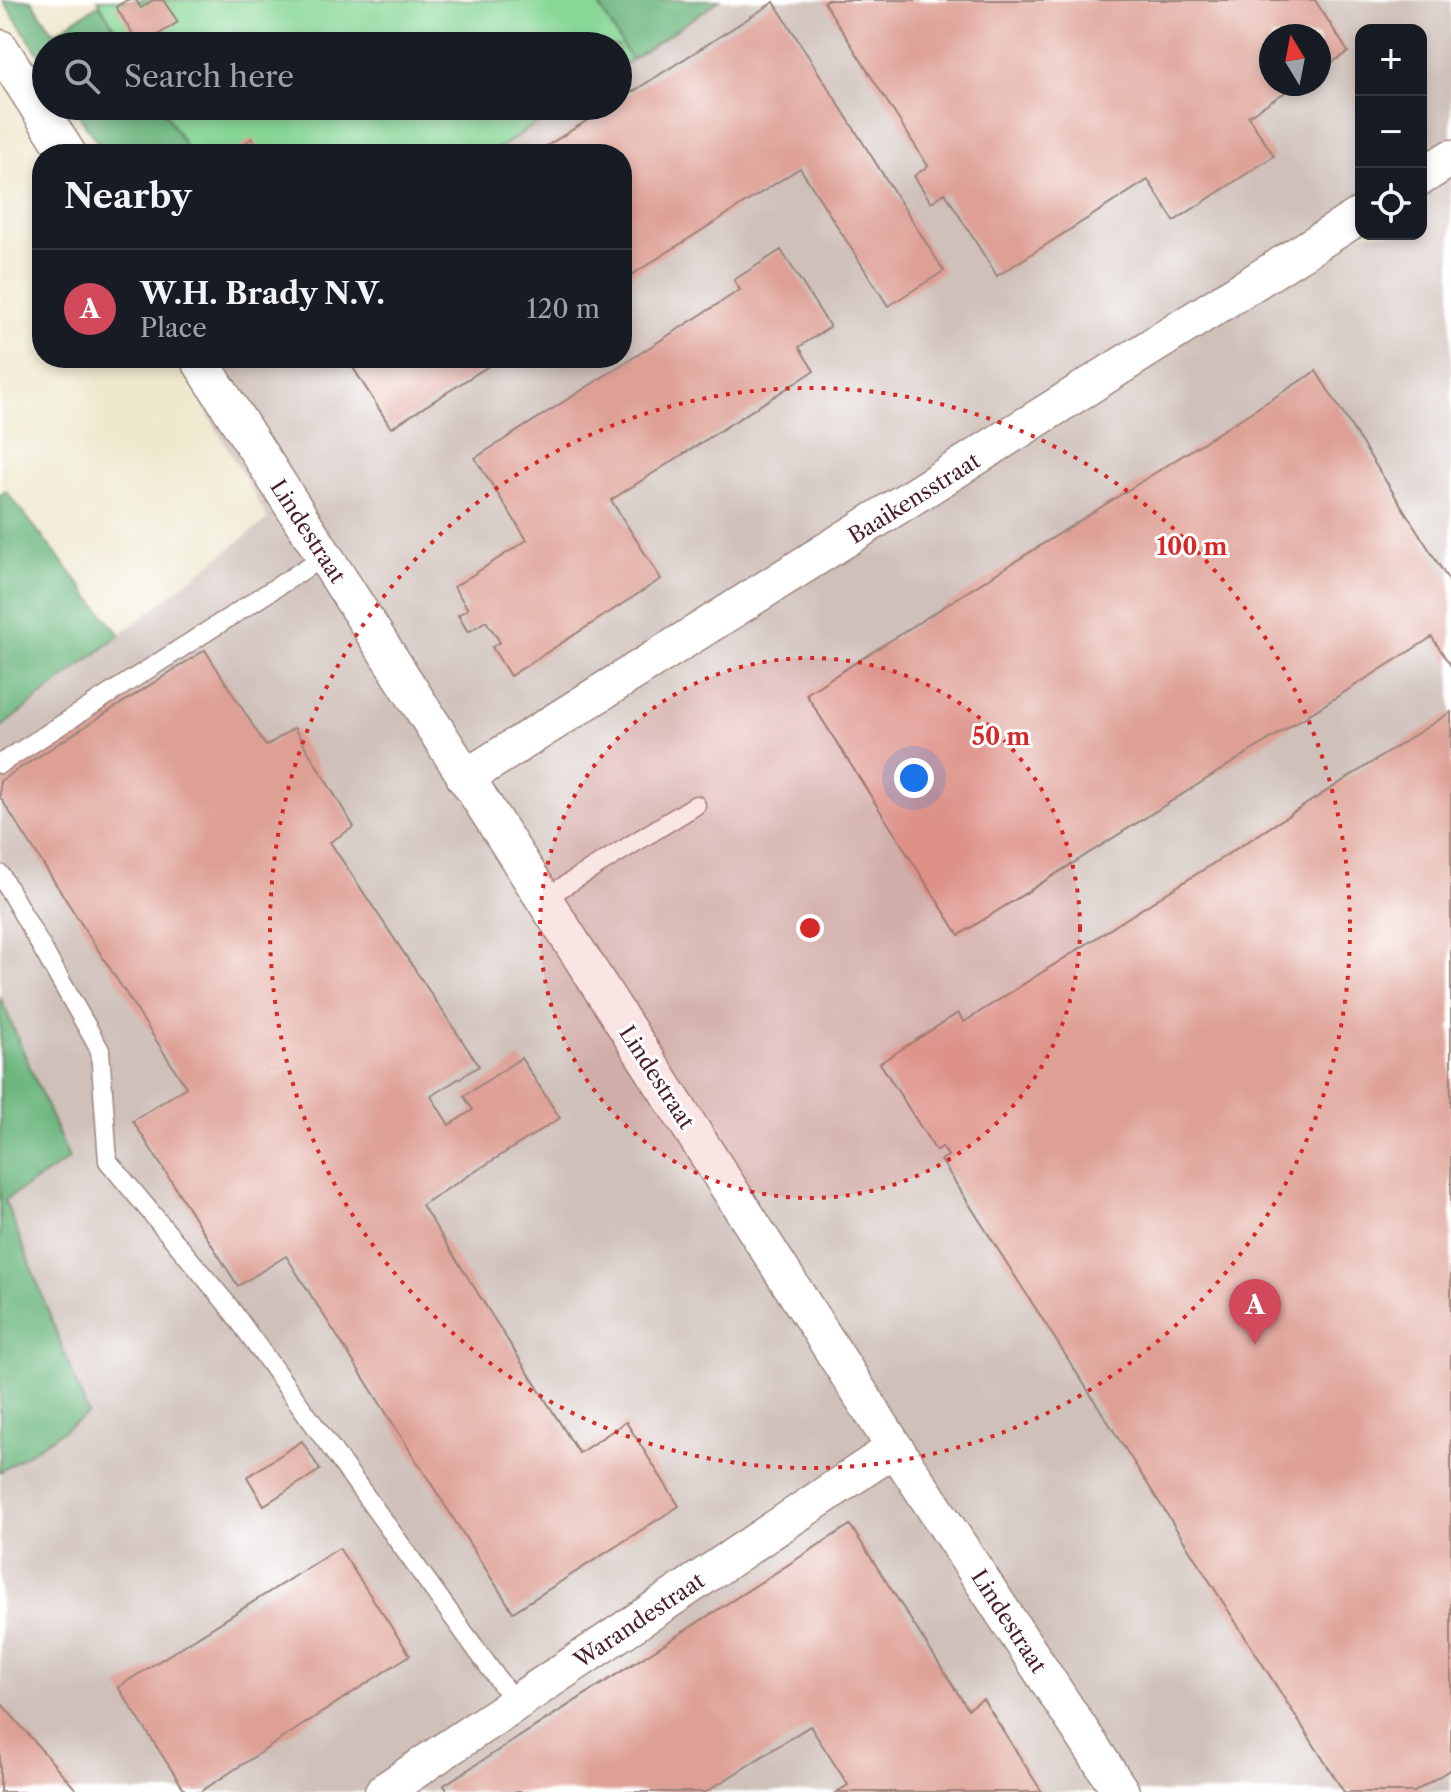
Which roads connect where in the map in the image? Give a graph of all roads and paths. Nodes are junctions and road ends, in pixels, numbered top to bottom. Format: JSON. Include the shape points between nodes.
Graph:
{"nodes":[{"id":1,"x":0,"y":48,"type":"edge"},
{"id":2,"x":32,"y":98,"type":"edge"},
{"id":3,"x":46,"y":120,"type":"edge"},
{"id":4,"x":62,"y":144,"type":"edge"},
{"id":5,"x":1451,"y":158,"type":"edge"},
{"id":6,"x":1427,"y":173,"type":"edge"},
{"id":7,"x":1355,"y":219,"type":"edge"},
{"id":8,"x":204,"y":368,"type":"edge"},
{"id":9,"x":325,"y":556,"type":"junction"},
{"id":10,"x":0,"y":764,"type":"edge"},
{"id":11,"x":465,"y":778,"type":"junction"},
{"id":12,"x":696,"y":805,"type":"dead end"},
{"id":13,"x":0,"y":874,"type":"edge"},
{"id":14,"x":543,"y":899,"type":"junction"},
{"id":15,"x":895,"y":1448,"type":"junction"},
{"id":16,"x":515,"y":1703,"type":"junction"},
{"id":17,"x":383,"y":1792,"type":"edge"},
{"id":18,"x":1121,"y":1792,"type":"edge"}],
"edges":[{"from":1,"to":2,"type":"street"},
{"from":3,"to":4,"type":"street"},
{"from":5,"to":6,"type":"street"},
{"from":7,"to":11,"type":"street","name":"Baaikensstraat"},
{"from":8,"to":9,"type":"street","name":"Lindestraat"},
{"from":9,"to":10,"type":"lane"},
{"from":9,"to":11,"type":"street","name":"Lindestraat"},
{"from":11,"to":14,"type":"street","name":"Lindestraat"},
{"from":12,"to":14,"type":"lane"},
{"from":13,"to":16,"type":"lane","via":[[100,1050],[108,1161],[227,1304]]},
{"from":14,"to":15,"type":"street","name":"Lindestraat"},
{"from":15,"to":16,"type":"street","name":"Warandestraat"},
{"from":15,"to":18,"type":"street","name":"Lindestraat"},
{"from":16,"to":17,"type":"street","name":"Warandestraat"}]}
